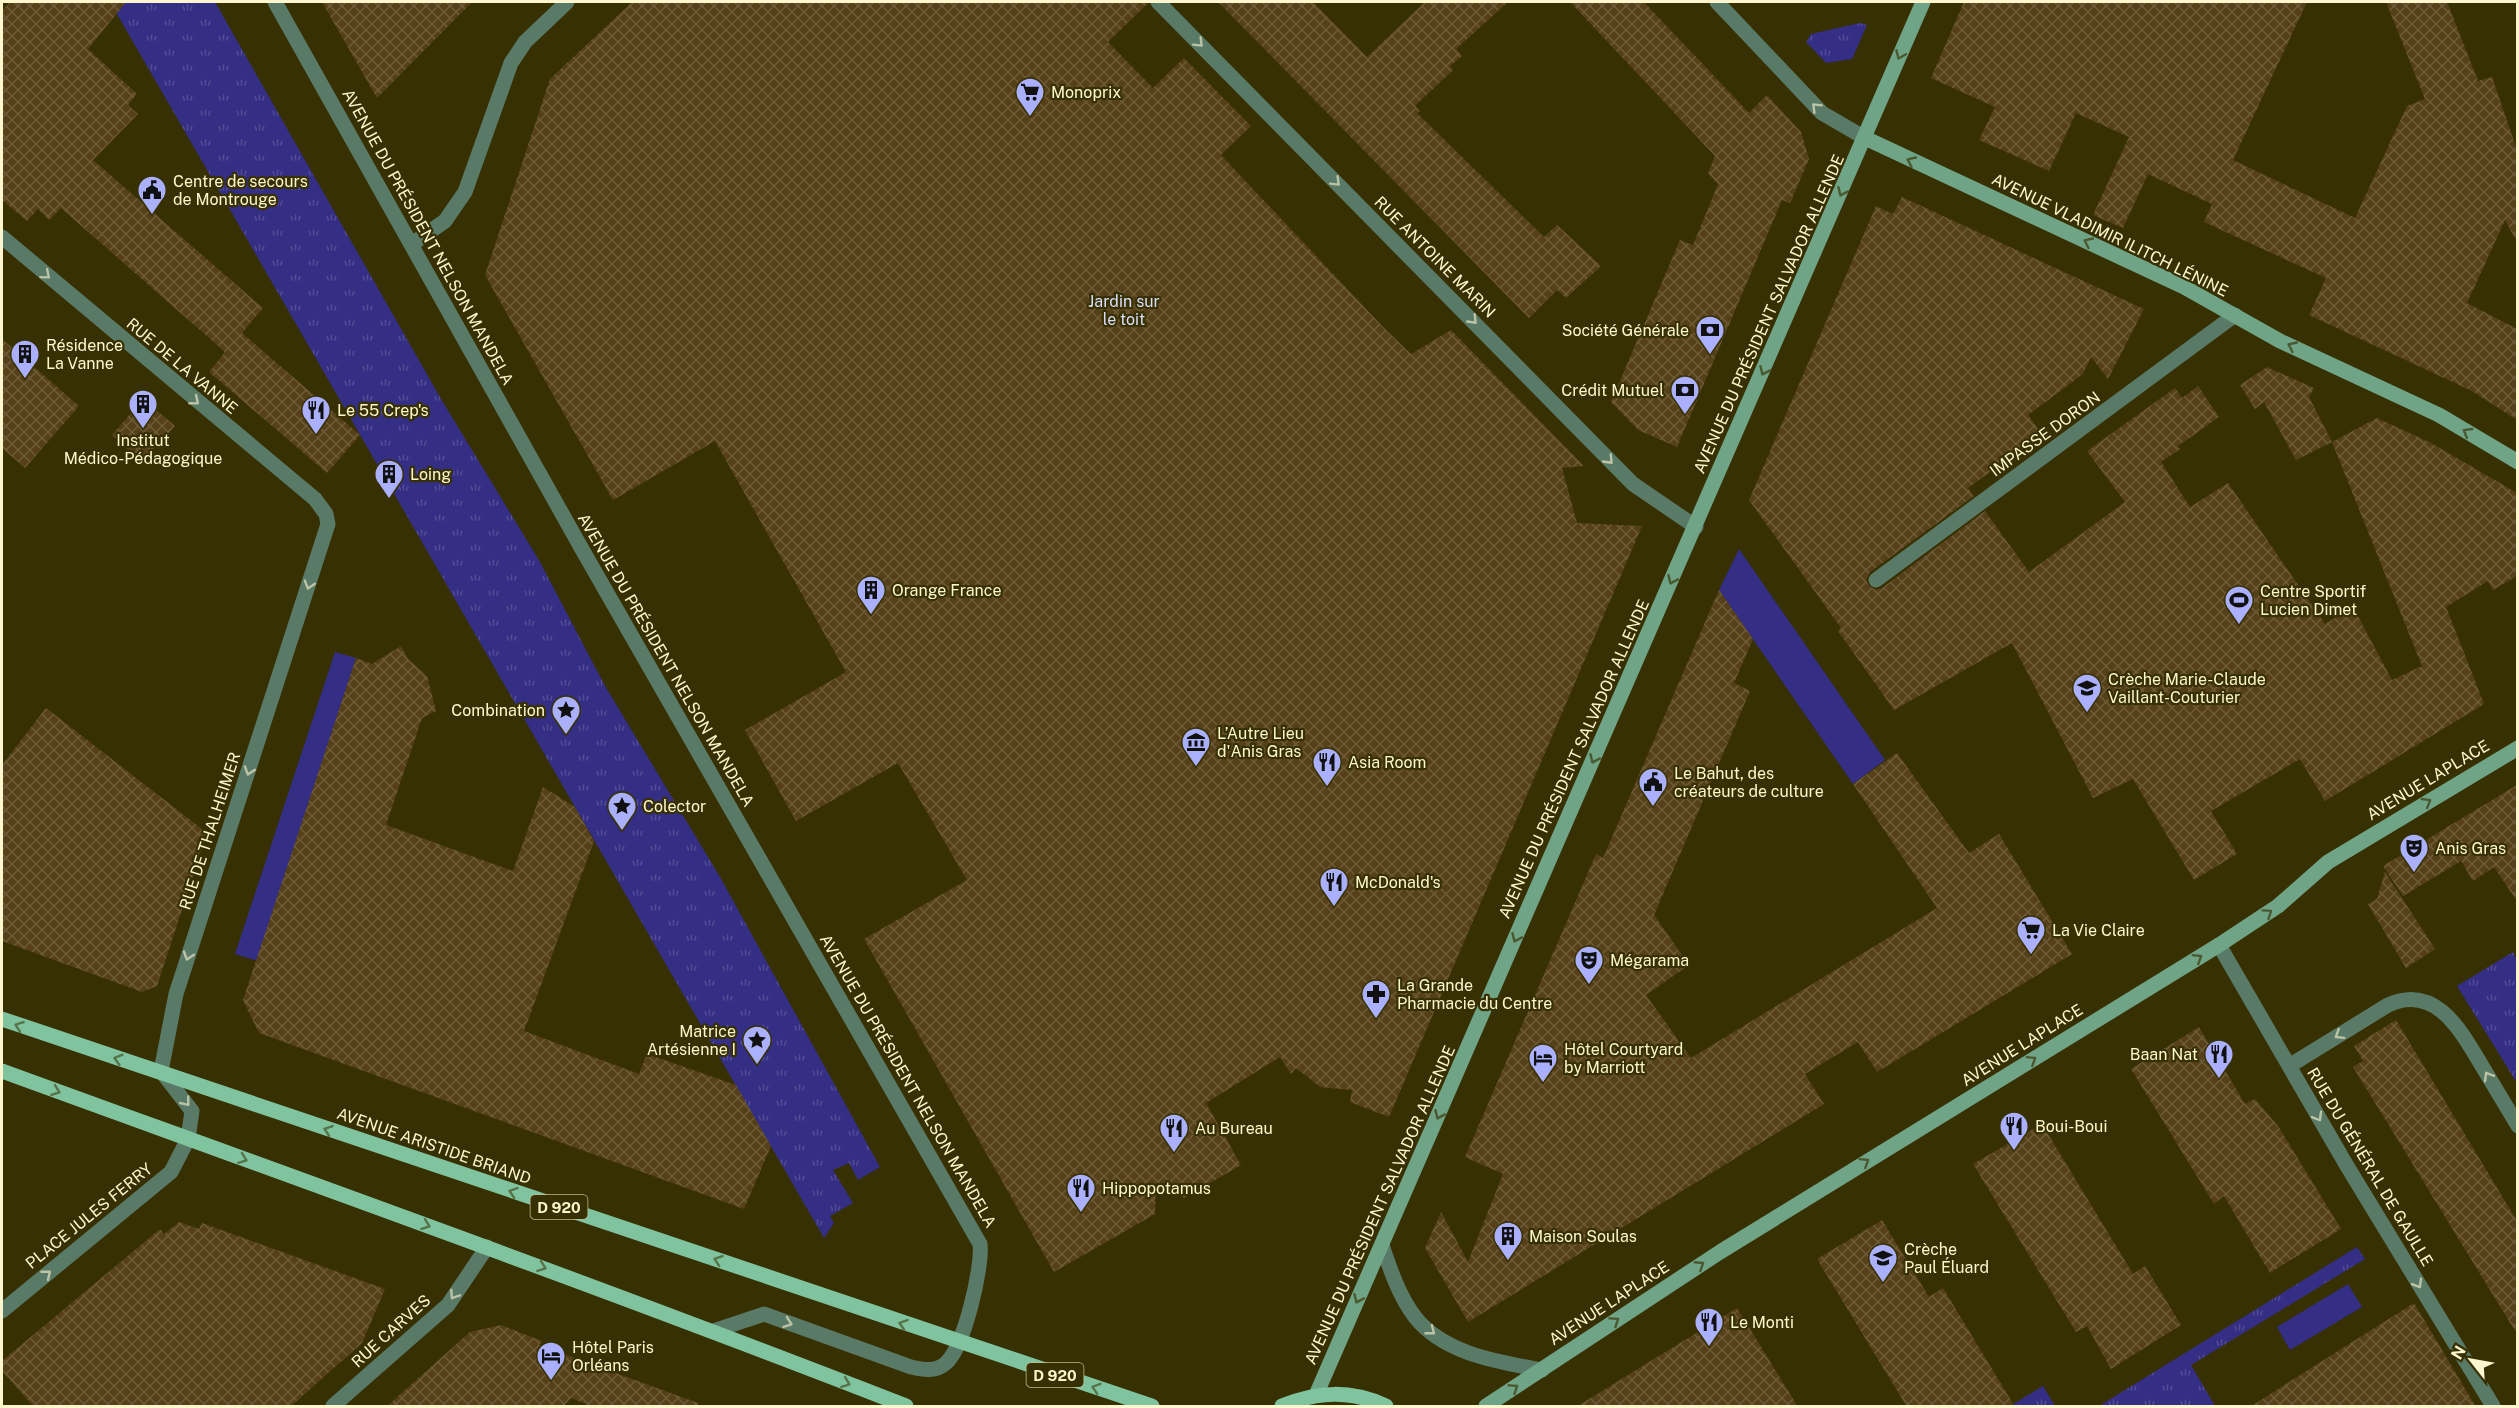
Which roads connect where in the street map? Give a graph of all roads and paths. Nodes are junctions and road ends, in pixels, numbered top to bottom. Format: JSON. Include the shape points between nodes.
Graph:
{"nodes":[{"id":1,"x":275,"y":2,"type":"edge"},
{"id":2,"x":567,"y":2,"type":"edge"},
{"id":3,"x":1158,"y":2,"type":"edge"},
{"id":4,"x":1717,"y":2,"type":"edge"},
{"id":5,"x":1923,"y":2,"type":"edge"},
{"id":6,"x":1865,"y":138,"type":"junction"},
{"id":7,"x":2,"y":237,"type":"edge"},
{"id":8,"x":412,"y":243,"type":"junction"},
{"id":9,"x":2235,"y":315,"type":"junction"},
{"id":10,"x":2517,"y":462,"type":"edge"},
{"id":11,"x":1696,"y":527,"type":"junction"},
{"id":12,"x":326,"y":529,"type":"joint"},
{"id":13,"x":1876,"y":580,"type":"dead end"},
{"id":14,"x":2517,"y":748,"type":"edge"},
{"id":15,"x":2219,"y":945,"type":"junction"},
{"id":16,"x":2,"y":1019,"type":"edge"},
{"id":17,"x":2289,"y":1066,"type":"junction"},
{"id":18,"x":2,"y":1071,"type":"edge"},
{"id":19,"x":160,"y":1071,"type":"junction"},
{"id":20,"x":2517,"y":1126,"type":"edge"},
{"id":21,"x":188,"y":1139,"type":"junction"},
{"id":22,"x":1382,"y":1245,"type":"junction"},
{"id":23,"x":487,"y":1247,"type":"junction"},
{"id":24,"x":2,"y":1311,"type":"edge"},
{"id":25,"x":713,"y":1331,"type":"junction"},
{"id":26,"x":958,"y":1343,"type":"junction"},
{"id":27,"x":1542,"y":1370,"type":"junction"},
{"id":28,"x":1316,"y":1395,"type":"junction"},
{"id":29,"x":333,"y":1407,"type":"edge"},
{"id":30,"x":906,"y":1407,"type":"edge"},
{"id":31,"x":1152,"y":1407,"type":"edge"},
{"id":32,"x":1282,"y":1407,"type":"edge"},
{"id":33,"x":1386,"y":1407,"type":"edge"},
{"id":34,"x":1486,"y":1407,"type":"edge"},
{"id":35,"x":2493,"y":1407,"type":"edge"}],
"edges":[{"from":1,"to":8,"type":"street","name":"AVENUE DU PRÉSIDENT NELSON MANDELA"},
{"from":2,"to":8,"type":"street","via":[[525,42],[511,63],[465,192],[445,221]]},
{"from":3,"to":11,"type":"street","name":"RUE ANTOINE MARIN","one_way":true,"via":[[1633,484]]},
{"from":6,"to":4,"type":"street","name":"AVENUE VLADIMIR ILITCH LÉNINE","one_way":true,"via":[[1822,113]]},
{"from":5,"to":6,"type":"main road","name":"AVENUE DU PRÉSIDENT SALVADOR ALLENDE","one_way":true},
{"from":9,"to":6,"type":"main road","name":"AVENUE VLADIMIR ILITCH LÉNINE","one_way":true,"via":[[2184,287]]},
{"from":6,"to":11,"type":"main road","name":"AVENUE DU PRÉSIDENT SALVADOR ALLENDE","one_way":true},
{"from":7,"to":12,"type":"street","name":"RUE DE LA VANNE","one_way":true,"via":[[315,499],[326,514]]},
{"from":8,"to":26,"type":"street","name":"AVENUE DU PRÉSIDENT NELSON MANDELA","via":[[980,1244],[980,1272]]},
{"from":10,"to":9,"type":"main road","name":"AVENUE VLADIMIR ILITCH LÉNINE","one_way":true,"via":[[2439,415],[2280,341]]},
{"from":9,"to":13,"type":"street","name":"IMPASSE DORON"},
{"from":11,"to":22,"type":"main road","name":"AVENUE DU PRÉSIDENT SALVADOR ALLENDE","one_way":true},
{"from":12,"to":19,"type":"street","name":"RUE DE THALHEIMER","one_way":true,"via":[[176,994]]},
{"from":15,"to":14,"type":"main road","name":"AVENUE LAPLACE","one_way":true,"via":[[2278,906],[2328,862]]},
{"from":15,"to":17,"type":"street","name":"RUE DU GÉNÉRAL DE GAULLE"},
{"from":27,"to":15,"type":"main road","name":"AVENUE LAPLACE","one_way":true,"via":[[1720,1252]]},
{"from":19,"to":16,"type":"main road","name":"AVENUE ARISTIDE BRIAND","number":"D 920","one_way":true},
{"from":20,"to":17,"type":"street","one_way":true,"via":[[2458,1026],[2426,1003],[2404,999],[2388,1005]]},
{"from":17,"to":35,"type":"street","name":"RUE DU GÉNÉRAL DE GAULLE","one_way":true},
{"from":18,"to":21,"type":"main road","one_way":true},
{"from":19,"to":21,"type":"street","one_way":true,"via":[[192,1110]]},
{"from":26,"to":19,"type":"main road","name":"AVENUE ARISTIDE BRIAND","number":"D 920","one_way":true},
{"from":21,"to":23,"type":"main road","one_way":true},
{"from":24,"to":21,"type":"street","name":"PLACE JULES FERRY","one_way":true,"via":[[171,1172]]},
{"from":22,"to":27,"type":"street","one_way":true,"via":[[1394,1279],[1415,1317],[1435,1335],[1482,1357]]},
{"from":22,"to":28,"type":"main road","name":"AVENUE DU PRÉSIDENT SALVADOR ALLENDE","one_way":true},
{"from":23,"to":25,"type":"main road","one_way":true},
{"from":23,"to":29,"type":"street","name":"RUE CARVES","one_way":true,"via":[[448,1305]]},
{"from":25,"to":26,"type":"street","one_way":true,"via":[[764,1314],[927,1370],[945,1364]]},
{"from":25,"to":30,"type":"main road","one_way":true},
{"from":31,"to":26,"type":"main road","name":"AVENUE ARISTIDE BRIAND","number":"D 920","one_way":true},
{"from":34,"to":27,"type":"main road","name":"AVENUE LAPLACE","one_way":true},
{"from":28,"to":32,"type":"main road"},
{"from":28,"to":33,"type":"main road","via":[[1354,1395]]}]}
